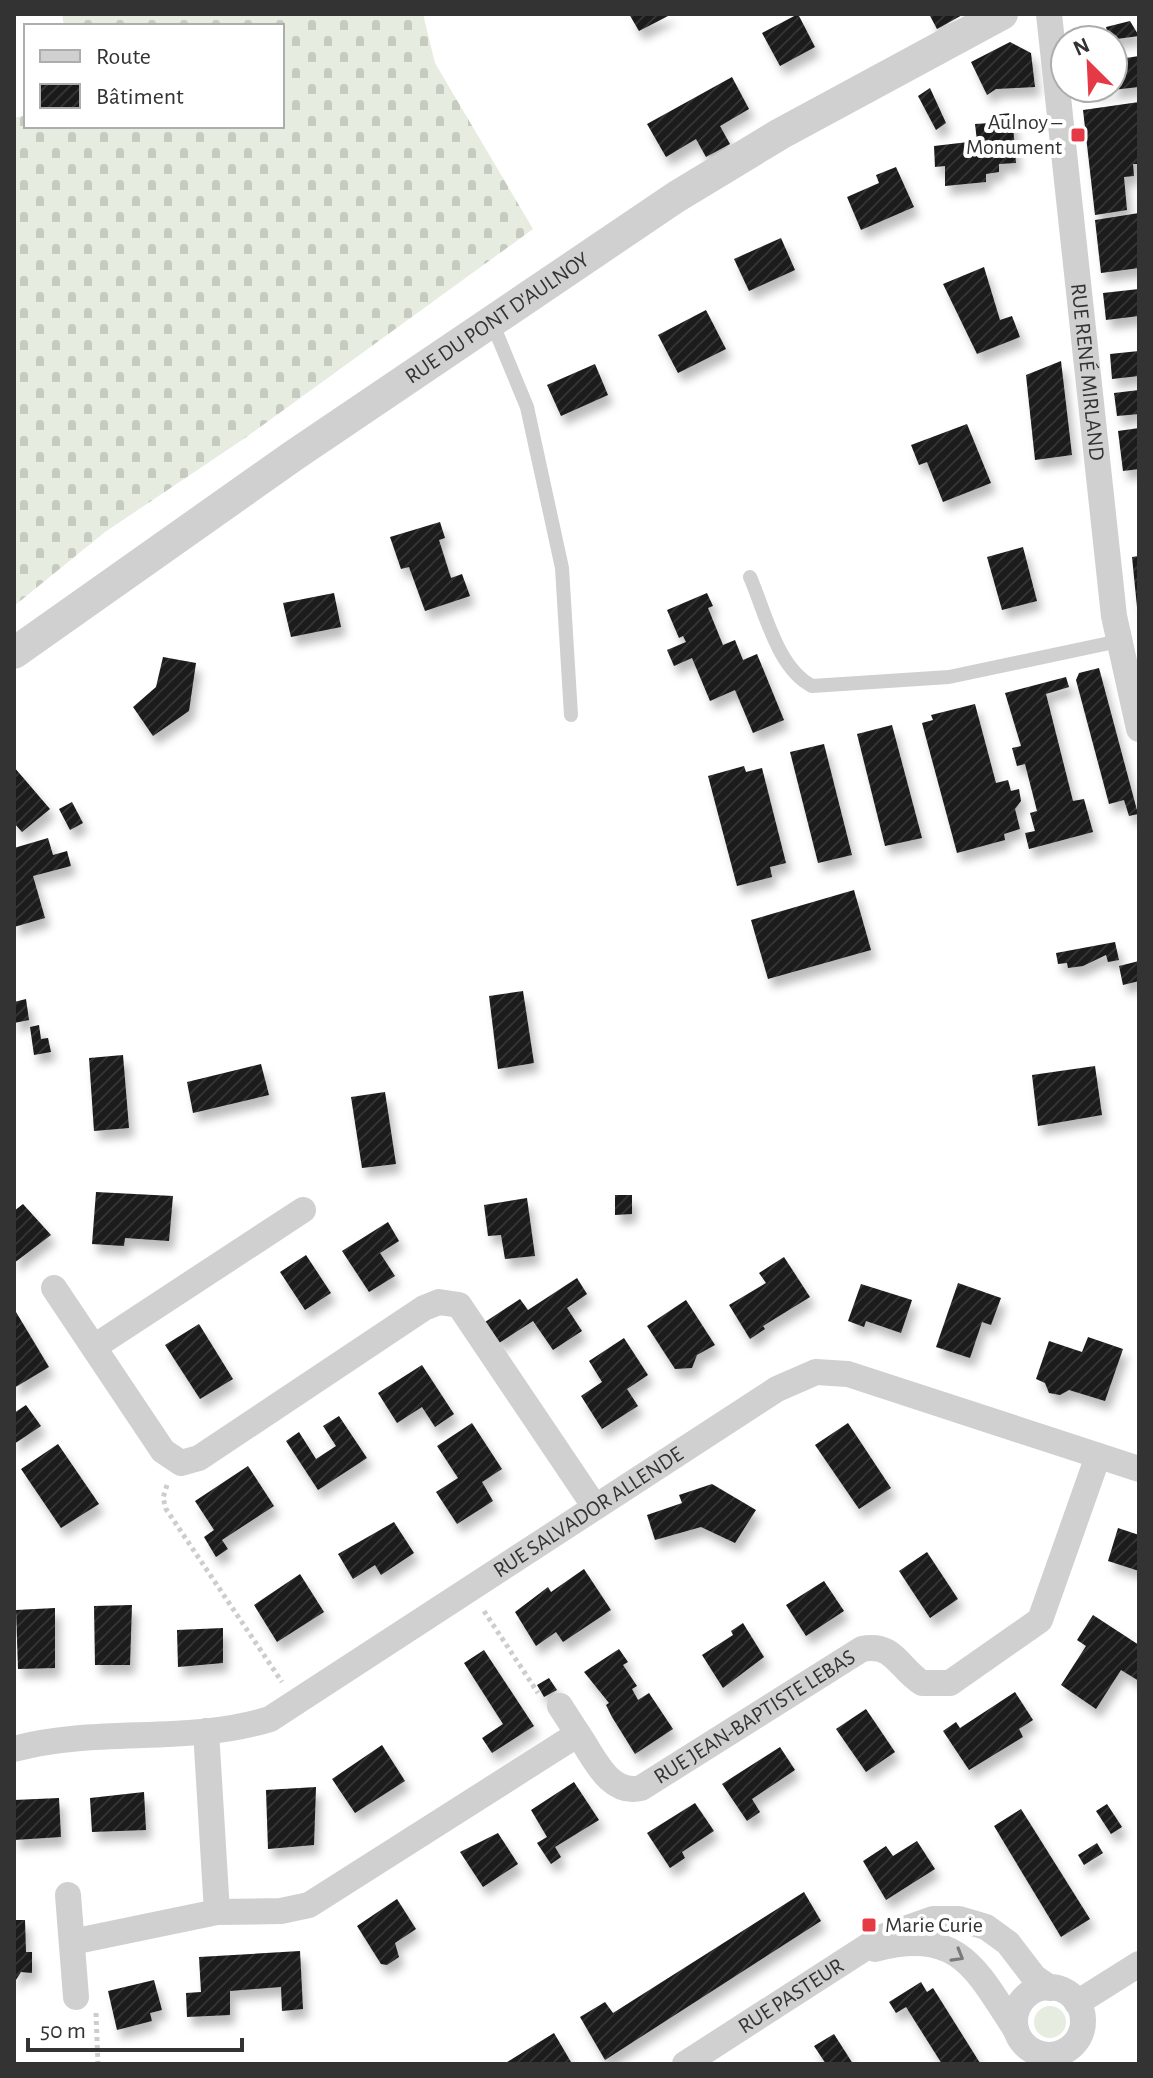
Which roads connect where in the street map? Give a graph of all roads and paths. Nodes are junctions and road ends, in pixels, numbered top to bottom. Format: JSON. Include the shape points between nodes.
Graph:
{"nodes":[{"id":1,"x":1002,"y":14,"type":"edge"},
{"id":2,"x":1049,"y":14,"type":"edge"},
{"id":3,"x":491,"y":320,"type":"junction"},
{"id":4,"x":750,"y":577,"type":"dead end"},
{"id":5,"x":1119,"y":641,"type":"junction"},
{"id":6,"x":14,"y":653,"type":"edge"},
{"id":7,"x":571,"y":715,"type":"dead end"},
{"id":8,"x":1139,"y":729,"type":"edge"},
{"id":9,"x":303,"y":1210,"type":"dead end"},
{"id":10,"x":54,"y":1288,"type":"dead end"},
{"id":11,"x":94,"y":1347,"type":"junction"},
{"id":12,"x":1098,"y":1456,"type":"junction"},
{"id":13,"x":175,"y":1461,"type":"junction"},
{"id":14,"x":1139,"y":1469,"type":"edge"},
{"id":15,"x":595,"y":1507,"type":"junction"},
{"id":16,"x":470,"y":1590,"type":"junction"},
{"id":17,"x":296,"y":1704,"type":"junction"},
{"id":18,"x":560,"y":1706,"type":"joint"},
{"id":19,"x":206,"y":1731,"type":"junction"},
{"id":20,"x":578,"y":1734,"type":"junction"},
{"id":21,"x":14,"y":1740,"type":"edge"},
{"id":22,"x":43,"y":1741,"type":"junction"},
{"id":23,"x":14,"y":1749,"type":"edge"},
{"id":24,"x":68,"y":1895,"type":"dead end"},
{"id":25,"x":217,"y":1912,"type":"junction"},
{"id":26,"x":72,"y":1942,"type":"junction"},
{"id":27,"x":856,"y":1954,"type":"junction"},
{"id":28,"x":1139,"y":1964,"type":"edge"},
{"id":29,"x":1050,"y":1988,"type":"junction"},
{"id":30,"x":76,"y":1997,"type":"joint"},
{"id":31,"x":1077,"y":2003,"type":"junction"},
{"id":32,"x":1026,"y":2047,"type":"edge"},
{"id":33,"x":1077,"y":2053,"type":"edge"},
{"id":34,"x":98,"y":2064,"type":"edge"},
{"id":35,"x":685,"y":2064,"type":"edge"}],
"edges":[{"from":1,"to":3,"type":"street","name":"RUE DU PONT D'AULNOY","via":[[755,148]]},
{"from":2,"to":5,"type":"street","name":"RUE RENÉ MIRLAND"},
{"from":3,"to":6,"type":"street","name":"RUE DU PONT D'AULNOY"},
{"from":3,"to":7,"type":"lane","via":[[527,407],[562,568]]},
{"from":4,"to":5,"type":"lane","via":[[782,654],[800,681],[812,686],[935,679]]},
{"from":5,"to":8,"type":"street","name":"RUE RENÉ MIRLAND"},
{"from":9,"to":11,"type":"street"},
{"from":10,"to":11,"type":"street"},
{"from":11,"to":13,"type":"street"},
{"from":12,"to":14,"type":"street","name":"RUE SALVADOR ALLENDE"},
{"from":12,"to":15,"type":"street","name":"RUE SALVADOR ALLENDE","via":[[848,1374],[816,1372],[785,1383]]},
{"from":12,"to":20,"type":"street","name":"RUE JEAN-BAPTISTE LEBAS","via":[[1044,1614],[1029,1630],[950,1683],[922,1683],[890,1651],[862,1649],[631,1791],[614,1785]]},
{"from":13,"to":15,"type":"street","via":[[199,1458],[424,1308],[447,1302],[468,1314]]},
{"from":13,"to":17,"type":"path","via":[[164,1493],[166,1509]]},
{"from":15,"to":16,"type":"street","name":"RUE SALVADOR ALLENDE"},
{"from":16,"to":17,"type":"street","name":"RUE SALVADOR ALLENDE"},
{"from":16,"to":18,"type":"path","via":[[547,1707]]},
{"from":17,"to":19,"type":"street","name":"RUE SALVADOR ALLENDE","via":[[253,1724]]},
{"from":18,"to":20,"type":"street","name":"RUE JEAN-BAPTISTE LEBAS"},
{"from":19,"to":22,"type":"street","name":"RUE SALVADOR ALLENDE"},
{"from":19,"to":25,"type":"street"},
{"from":20,"to":25,"type":"street","via":[[323,1898],[281,1911]]},
{"from":21,"to":22,"type":"street"},
{"from":22,"to":23,"type":"street"},
{"from":24,"to":26,"type":"street"},
{"from":25,"to":26,"type":"street"},
{"from":26,"to":30,"type":"street"},
{"from":27,"to":29,"type":"street","name":"RUE PASTEUR","via":[[912,1924],[968,1920],[1002,1938]]},
{"from":27,"to":32,"type":"street","name":"RUE PASTEUR","one_way":true,"via":[[914,1944],[956,1952],[976,1969]]},
{"from":27,"to":35,"type":"street","name":"RUE PASTEUR"},
{"from":28,"to":31,"type":"street"},
{"from":29,"to":31,"type":"street","name":"RUE PASTEUR","via":[[1064,1991]]},
{"from":29,"to":32,"type":"street","via":[[1022,2000],[1016,2014]]},
{"from":30,"to":34,"type":"path","via":[[96,2008]]},
{"from":31,"to":33,"type":"street","via":[[1082,2018]]},
{"from":32,"to":33,"type":"street","via":[[1050,2055]]}]}
